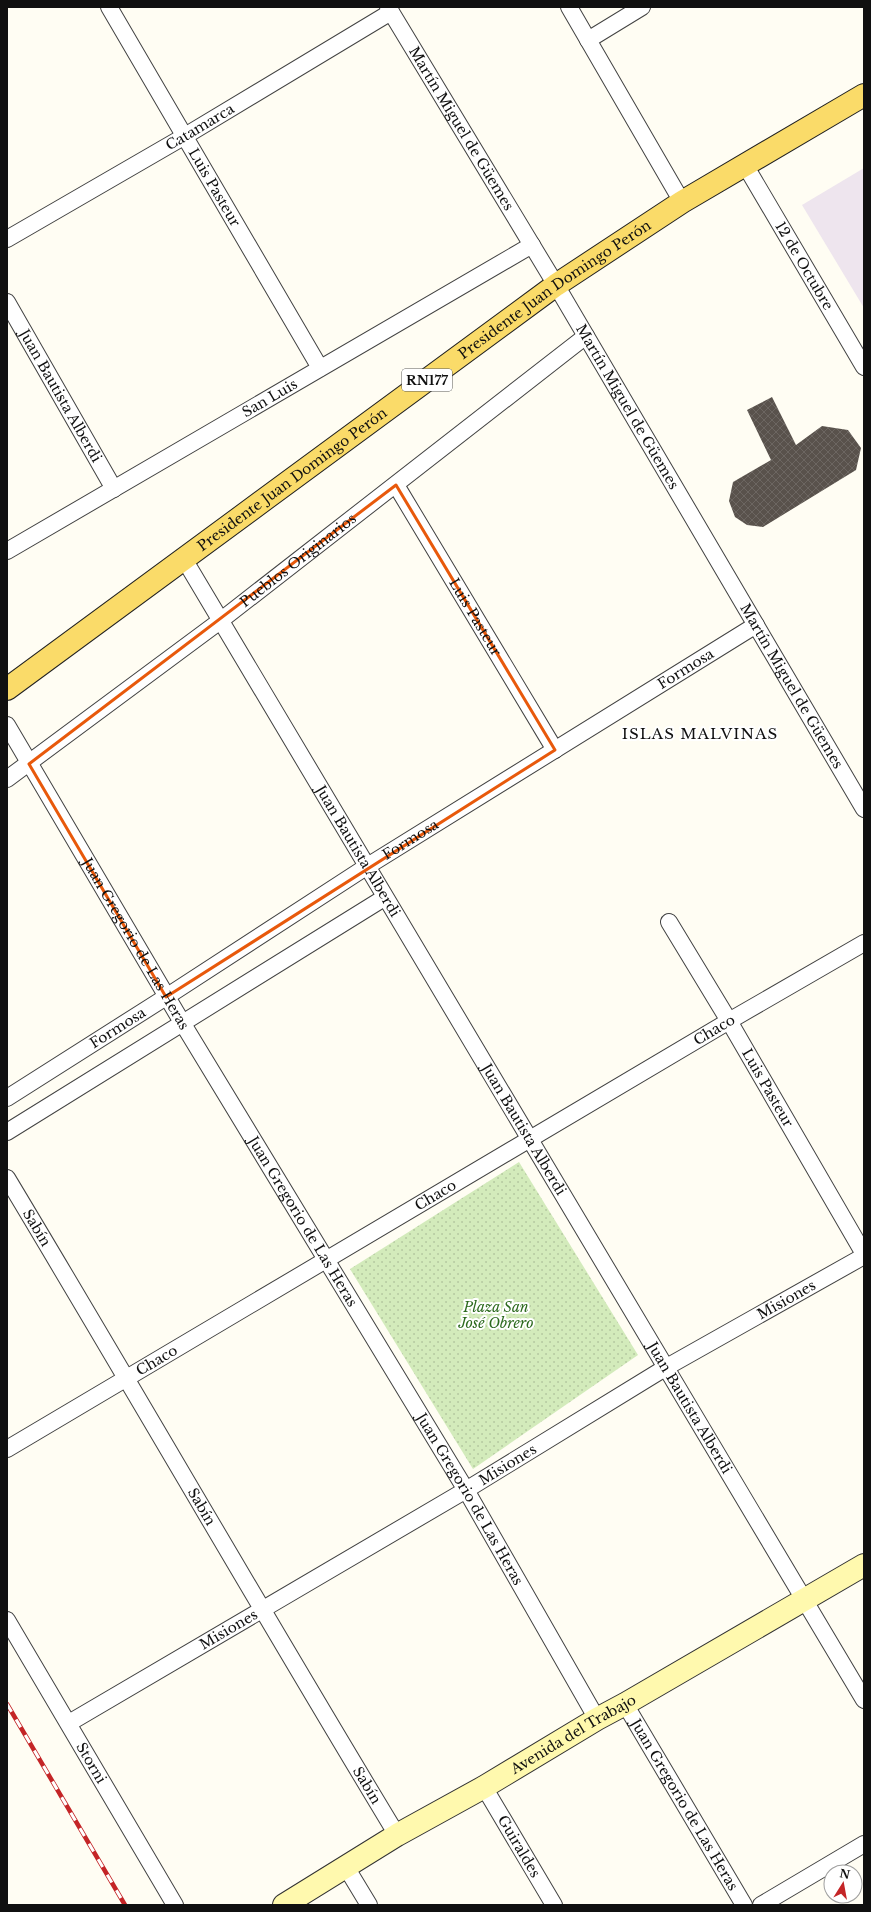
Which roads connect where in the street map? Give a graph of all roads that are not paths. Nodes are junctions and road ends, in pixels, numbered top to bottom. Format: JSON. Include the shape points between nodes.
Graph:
{"nodes":[{"id":1,"x":109,"y":7,"type":"edge"},
{"id":2,"x":569,"y":7,"type":"edge"},
{"id":3,"x":642,"y":7,"type":"edge"},
{"id":4,"x":389,"y":10,"type":"edge"},
{"id":5,"x":588,"y":40,"type":"junction"},
{"id":6,"x":864,"y":95,"type":"edge"},
{"id":7,"x":185,"y":136,"type":"junction"},
{"id":8,"x":745,"y":165,"type":"junction"},
{"id":9,"x":682,"y":202,"type":"junction"},
{"id":10,"x":7,"y":239,"type":"edge"},
{"id":11,"x":532,"y":245,"type":"junction"},
{"id":12,"x":556,"y":285,"type":"junction"},
{"id":13,"x":7,"y":302,"type":"edge"},
{"id":14,"x":586,"y":336,"type":"junction"},
{"id":15,"x":864,"y":367,"type":"edge"},
{"id":16,"x":320,"y":368,"type":"junction"},
{"id":17,"x":396,"y":484,"type":"junction"},
{"id":18,"x":114,"y":489,"type":"junction"},
{"id":19,"x":7,"y":551,"type":"edge"},
{"id":20,"x":184,"y":559,"type":"junction"},
{"id":21,"x":220,"y":621,"type":"junction"},
{"id":22,"x":756,"y":625,"type":"junction"},
{"id":23,"x":7,"y":689,"type":"edge"},
{"id":24,"x":7,"y":725,"type":"edge"},
{"id":25,"x":555,"y":750,"type":"junction"},
{"id":26,"x":30,"y":764,"type":"junction"},
{"id":27,"x":7,"y":779,"type":"edge"},
{"id":28,"x":864,"y":808,"type":"edge"},
{"id":29,"x":366,"y":867,"type":"junction"},
{"id":30,"x":384,"y":898,"type":"junction"},
{"id":31,"x":669,"y":922,"type":"dead end"},
{"id":32,"x":864,"y":943,"type":"edge"},
{"id":33,"x":166,"y":997,"type":"junction"},
{"id":34,"x":729,"y":1021,"type":"junction"},
{"id":35,"x":183,"y":1024,"type":"junction"},
{"id":36,"x":7,"y":1098,"type":"edge"},
{"id":37,"x":7,"y":1132,"type":"edge"},
{"id":38,"x":529,"y":1140,"type":"junction"},
{"id":39,"x":7,"y":1178,"type":"edge"},
{"id":40,"x":864,"y":1255,"type":"edge"},
{"id":41,"x":325,"y":1261,"type":"junction"},
{"id":42,"x":665,"y":1368,"type":"junction"},
{"id":43,"x":127,"y":1378,"type":"junction"},
{"id":44,"x":7,"y":1449,"type":"edge"},
{"id":45,"x":466,"y":1490,"type":"junction"},
{"id":46,"x":864,"y":1565,"type":"edge"},
{"id":47,"x":804,"y":1600,"type":"junction"},
{"id":48,"x":261,"y":1610,"type":"junction"},
{"id":49,"x":7,"y":1620,"type":"edge"},
{"id":50,"x":864,"y":1700,"type":"edge"},
{"id":51,"x":625,"y":1704,"type":"junction"},
{"id":52,"x":597,"y":1719,"type":"junction"},
{"id":53,"x":69,"y":1723,"type":"junction"},
{"id":54,"x":484,"y":1787,"type":"junction"},
{"id":55,"x":397,"y":1836,"type":"junction"},
{"id":56,"x":864,"y":1844,"type":"edge"},
{"id":57,"x":346,"y":1867,"type":"junction"},
{"id":58,"x":175,"y":1905,"type":"edge"},
{"id":59,"x":284,"y":1905,"type":"edge"},
{"id":60,"x":369,"y":1905,"type":"edge"},
{"id":61,"x":554,"y":1905,"type":"edge"},
{"id":62,"x":744,"y":1905,"type":"edge"},
{"id":63,"x":761,"y":1905,"type":"edge"}],
"edges":[{"from":1,"to":7,"type":"street","name":"Luis Pasteur"},
{"from":2,"to":5,"type":"street"},
{"from":3,"to":5,"type":"street"},
{"from":4,"to":7,"type":"street","name":"Catamarca"},
{"from":4,"to":11,"type":"street","name":"Martín Miguel de Güemes"},
{"from":5,"to":9,"type":"street"},
{"from":6,"to":8,"type":"main road","name":"Presidente Juan Domingo Perón","number":"RN177"},
{"from":7,"to":10,"type":"street","name":"Catamarca"},
{"from":7,"to":16,"type":"street","name":"Luis Pasteur"},
{"from":8,"to":9,"type":"main road","name":"Presidente Juan Domingo Perón","number":"RN177"},
{"from":8,"to":15,"type":"street","name":"12 de Octubre"},
{"from":9,"to":12,"type":"main road","name":"Presidente Juan Domingo Perón","number":"RN177"},
{"from":11,"to":12,"type":"street","name":"Martín Miguel de Güemes"},
{"from":11,"to":16,"type":"street","name":"San Luis"},
{"from":12,"to":14,"type":"street","name":"Martín Miguel de Güemes"},
{"from":12,"to":20,"type":"main road","name":"Presidente Juan Domingo Perón","number":"RN177"},
{"from":13,"to":18,"type":"street","name":"Juan Bautista Alberdi"},
{"from":14,"to":17,"type":"street","name":"Pueblos Originarios"},
{"from":14,"to":22,"type":"street","name":"Martín Miguel de Güemes"},
{"from":16,"to":18,"type":"street","name":"San Luis"},
{"from":17,"to":21,"type":"street","name":"Pueblos Originarios"},
{"from":17,"to":25,"type":"street","name":"Luis Pasteur"},
{"from":18,"to":19,"type":"street","name":"San Luis"},
{"from":20,"to":21,"type":"street","name":"Juan Bautista Alberdi"},
{"from":20,"to":23,"type":"main road","name":"Presidente Juan Domingo Perón","number":"RN177"},
{"from":21,"to":26,"type":"street","name":"Pueblos Originarios"},
{"from":21,"to":29,"type":"street","name":"Juan Bautista Alberdi"},
{"from":22,"to":25,"type":"street","name":"Formosa"},
{"from":22,"to":28,"type":"street","name":"Martín Miguel de Güemes"},
{"from":24,"to":26,"type":"street","name":"Juan Gregorio de Las Heras"},
{"from":25,"to":29,"type":"street","name":"Formosa"},
{"from":26,"to":27,"type":"street","name":"Pueblos Originarios"},
{"from":26,"to":33,"type":"street","name":"Juan Gregorio de Las Heras"},
{"from":29,"to":30,"type":"street","name":"Juan Bautista Alberdi"},
{"from":29,"to":33,"type":"street","name":"Formosa"},
{"from":30,"to":35,"type":"street"},
{"from":30,"to":38,"type":"street","name":"Juan Bautista Alberdi"},
{"from":31,"to":34,"type":"street","name":"Luis Pasteur"},
{"from":32,"to":34,"type":"street","name":"Chaco"},
{"from":33,"to":35,"type":"street","name":"Juan Gregorio de Las Heras"},
{"from":33,"to":36,"type":"street","name":"Formosa"},
{"from":34,"to":38,"type":"street","name":"Chaco"},
{"from":34,"to":40,"type":"street","name":"Luis Pasteur"},
{"from":35,"to":37,"type":"street"},
{"from":35,"to":41,"type":"street","name":"Juan Gregorio de Las Heras"},
{"from":38,"to":41,"type":"street","name":"Chaco"},
{"from":38,"to":42,"type":"street","name":"Juan Bautista Alberdi"},
{"from":39,"to":43,"type":"street","name":"Sabín"},
{"from":40,"to":42,"type":"street","name":"Misiones"},
{"from":41,"to":43,"type":"street","name":"Chaco"},
{"from":41,"to":45,"type":"street","name":"Juan Gregorio de Las Heras"},
{"from":42,"to":45,"type":"street","name":"Misiones"},
{"from":42,"to":47,"type":"street","name":"Juan Bautista Alberdi"},
{"from":43,"to":44,"type":"street","name":"Chaco"},
{"from":43,"to":48,"type":"street","name":"Sabín"},
{"from":45,"to":48,"type":"street","name":"Misiones"},
{"from":45,"to":52,"type":"street","name":"Juan Gregorio de Las Heras"},
{"from":46,"to":47,"type":"main road","name":"Avenida del Trabajo"},
{"from":47,"to":50,"type":"street","name":"Juan Bautista Alberdi"},
{"from":47,"to":51,"type":"main road","name":"Avenida del Trabajo"},
{"from":48,"to":53,"type":"street","name":"Misiones"},
{"from":48,"to":55,"type":"street","name":"Sabín"},
{"from":49,"to":53,"type":"street","name":"Storni"},
{"from":51,"to":52,"type":"main road","name":"Avenida del Trabajo"},
{"from":51,"to":62,"type":"street","name":"Juan Gregorio de Las Heras"},
{"from":52,"to":54,"type":"main road","name":"Avenida del Trabajo"},
{"from":53,"to":58,"type":"street","name":"Storni"},
{"from":54,"to":55,"type":"main road","name":"Avenida del Trabajo"},
{"from":54,"to":61,"type":"street","name":"Guiraldes"},
{"from":55,"to":57,"type":"main road","name":"Avenida del Trabajo"},
{"from":56,"to":63,"type":"street"},
{"from":57,"to":59,"type":"main road","name":"Avenida del Trabajo"},
{"from":57,"to":60,"type":"street"}]}
